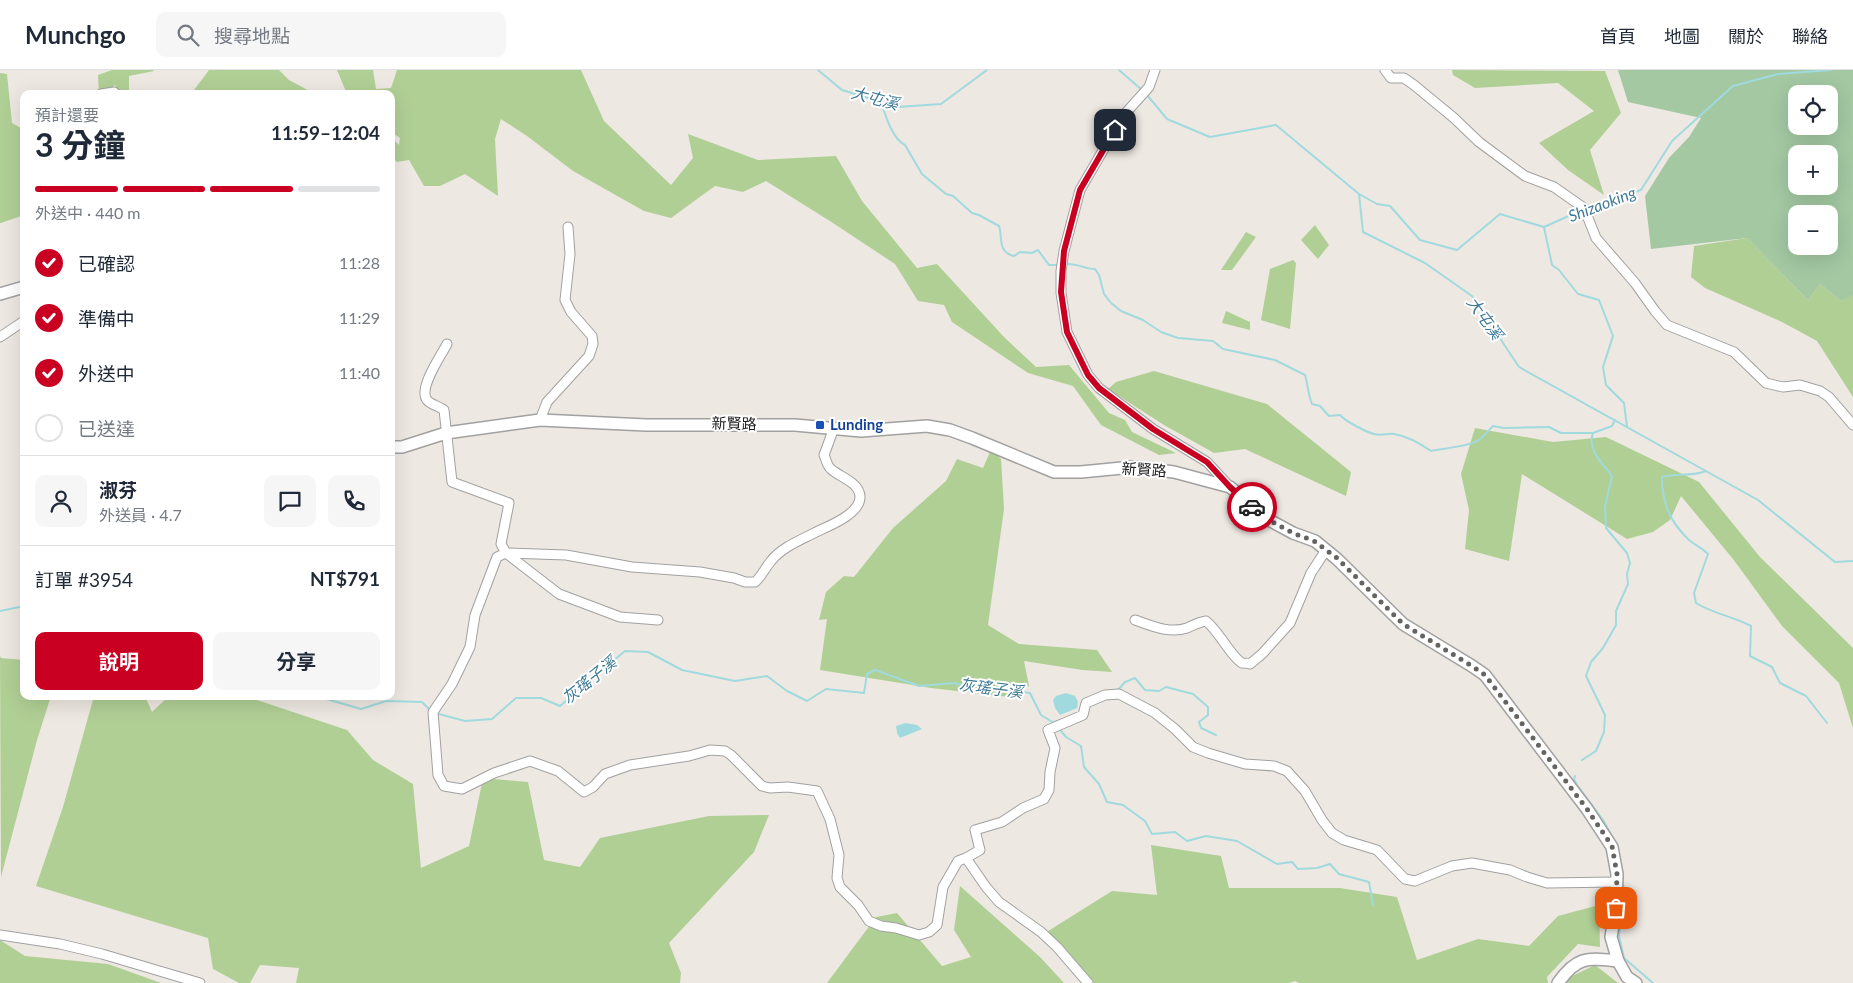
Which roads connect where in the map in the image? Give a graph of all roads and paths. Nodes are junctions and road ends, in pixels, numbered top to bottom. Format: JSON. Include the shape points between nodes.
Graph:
{"nodes":[{"id":1,"x":1155,"y":70,"type":"edge"},
{"id":2,"x":1385,"y":70,"type":"edge"},
{"id":3,"x":568,"y":227,"type":"dead end"},
{"id":4,"x":20,"y":288,"type":"edge"},
{"id":5,"x":0,"y":294,"type":"edge"},
{"id":6,"x":20,"y":324,"type":"edge"},
{"id":7,"x":0,"y":337,"type":"edge"},
{"id":8,"x":447,"y":344,"type":"dead end"},
{"id":9,"x":540,"y":420,"type":"junction"},
{"id":10,"x":1853,"y":425,"type":"edge"},
{"id":11,"x":834,"y":428,"type":"junction"},
{"id":12,"x":446,"y":433,"type":"junction"},
{"id":13,"x":395,"y":448,"type":"edge"},
{"id":14,"x":1230,"y":487,"type":"junction"},
{"id":15,"x":1326,"y":550,"type":"junction"},
{"id":16,"x":506,"y":553,"type":"junction"},
{"id":17,"x":658,"y":620,"type":"dead end"},
{"id":18,"x":1135,"y":620,"type":"dead end"},
{"id":19,"x":966,"y":858,"type":"junction"},
{"id":20,"x":1617,"y":882,"type":"junction"},
{"id":21,"x":0,"y":935,"type":"edge"},
{"id":22,"x":1618,"y":961,"type":"junction"},
{"id":23,"x":200,"y":983,"type":"edge"},
{"id":24,"x":1088,"y":983,"type":"edge"},
{"id":25,"x":1558,"y":983,"type":"edge"},
{"id":26,"x":1636,"y":983,"type":"edge"}],
"edges":[{"from":1,"to":14,"type":"street","via":[[1149,87],[1123,116],[1080,190],[1062,270],[1061,292],[1067,332],[1088,375],[1099,388],[1153,429],[1207,462]]},
{"from":2,"to":10,"type":"street","via":[[1391,78],[1404,78],[1414,85],[1479,142],[1525,176],[1554,187],[1584,208],[1596,238],[1667,325],[1734,352],[1766,383],[1783,387],[1800,385],[1820,391]]},
{"from":3,"to":9,"type":"street","via":[[570,254],[565,300],[592,336],[593,344],[589,356],[547,402]]},
{"from":4,"to":5,"type":"street"},
{"from":6,"to":7,"type":"street"},
{"from":8,"to":12,"type":"street","via":[[424,393],[428,402],[444,410]]},
{"from":9,"to":11,"type":"street","name":"新賢路"},
{"from":9,"to":12,"type":"street","name":"新賢路"},
{"from":11,"to":14,"type":"street","name":"新賢路","via":[[861,431],[927,426],[950,430],[1054,472],[1132,467],[1174,472]]},
{"from":11,"to":16,"type":"street","via":[[824,455],[830,468],[856,488],[860,497],[857,506],[848,516],[782,550],[755,582],[566,556]]},
{"from":12,"to":13,"type":"street","name":"新賢路"},
{"from":12,"to":16,"type":"street","via":[[452,482],[509,504],[501,544]]},
{"from":14,"to":15,"type":"street","name":"新賢路","via":[[1269,520]]},
{"from":15,"to":18,"type":"street","via":[[1311,573],[1290,623],[1250,664],[1236,658],[1206,621],[1186,628],[1165,630]]},
{"from":15,"to":20,"type":"street","name":"新賢路","via":[[1403,624],[1485,675],[1612,846]]},
{"from":16,"to":17,"type":"street","via":[[560,594],[620,617]]},
{"from":16,"to":19,"type":"street","via":[[497,557],[475,615],[470,647],[452,684],[433,712],[438,775],[444,786],[462,789],[494,772],[530,761],[558,771],[584,792],[605,774],[630,765],[710,750],[725,751],[762,786],[817,792],[830,819],[839,855],[837,878],[840,887],[869,921],[918,935],[937,925],[943,887],[958,861]]},
{"from":19,"to":20,"type":"street","via":[[980,850],[975,830],[1002,822],[1044,799],[1049,790],[1055,748],[1048,730],[1083,715],[1086,703],[1119,694],[1155,713],[1193,747],[1245,764],[1274,766],[1287,772],[1306,791],[1332,833],[1378,850],[1405,879],[1415,881],[1452,866],[1472,862],[1510,870],[1547,883]]},
{"from":19,"to":24,"type":"street","via":[[999,902],[1041,932]]},
{"from":20,"to":22,"type":"street","name":"新賢路","via":[[1611,937]]},
{"from":21,"to":23,"type":"street","via":[[77,948]]},
{"from":22,"to":25,"type":"street","via":[[1582,960],[1571,966]]},
{"from":22,"to":26,"type":"street","name":"新賢路","via":[[1627,977]]}]}
